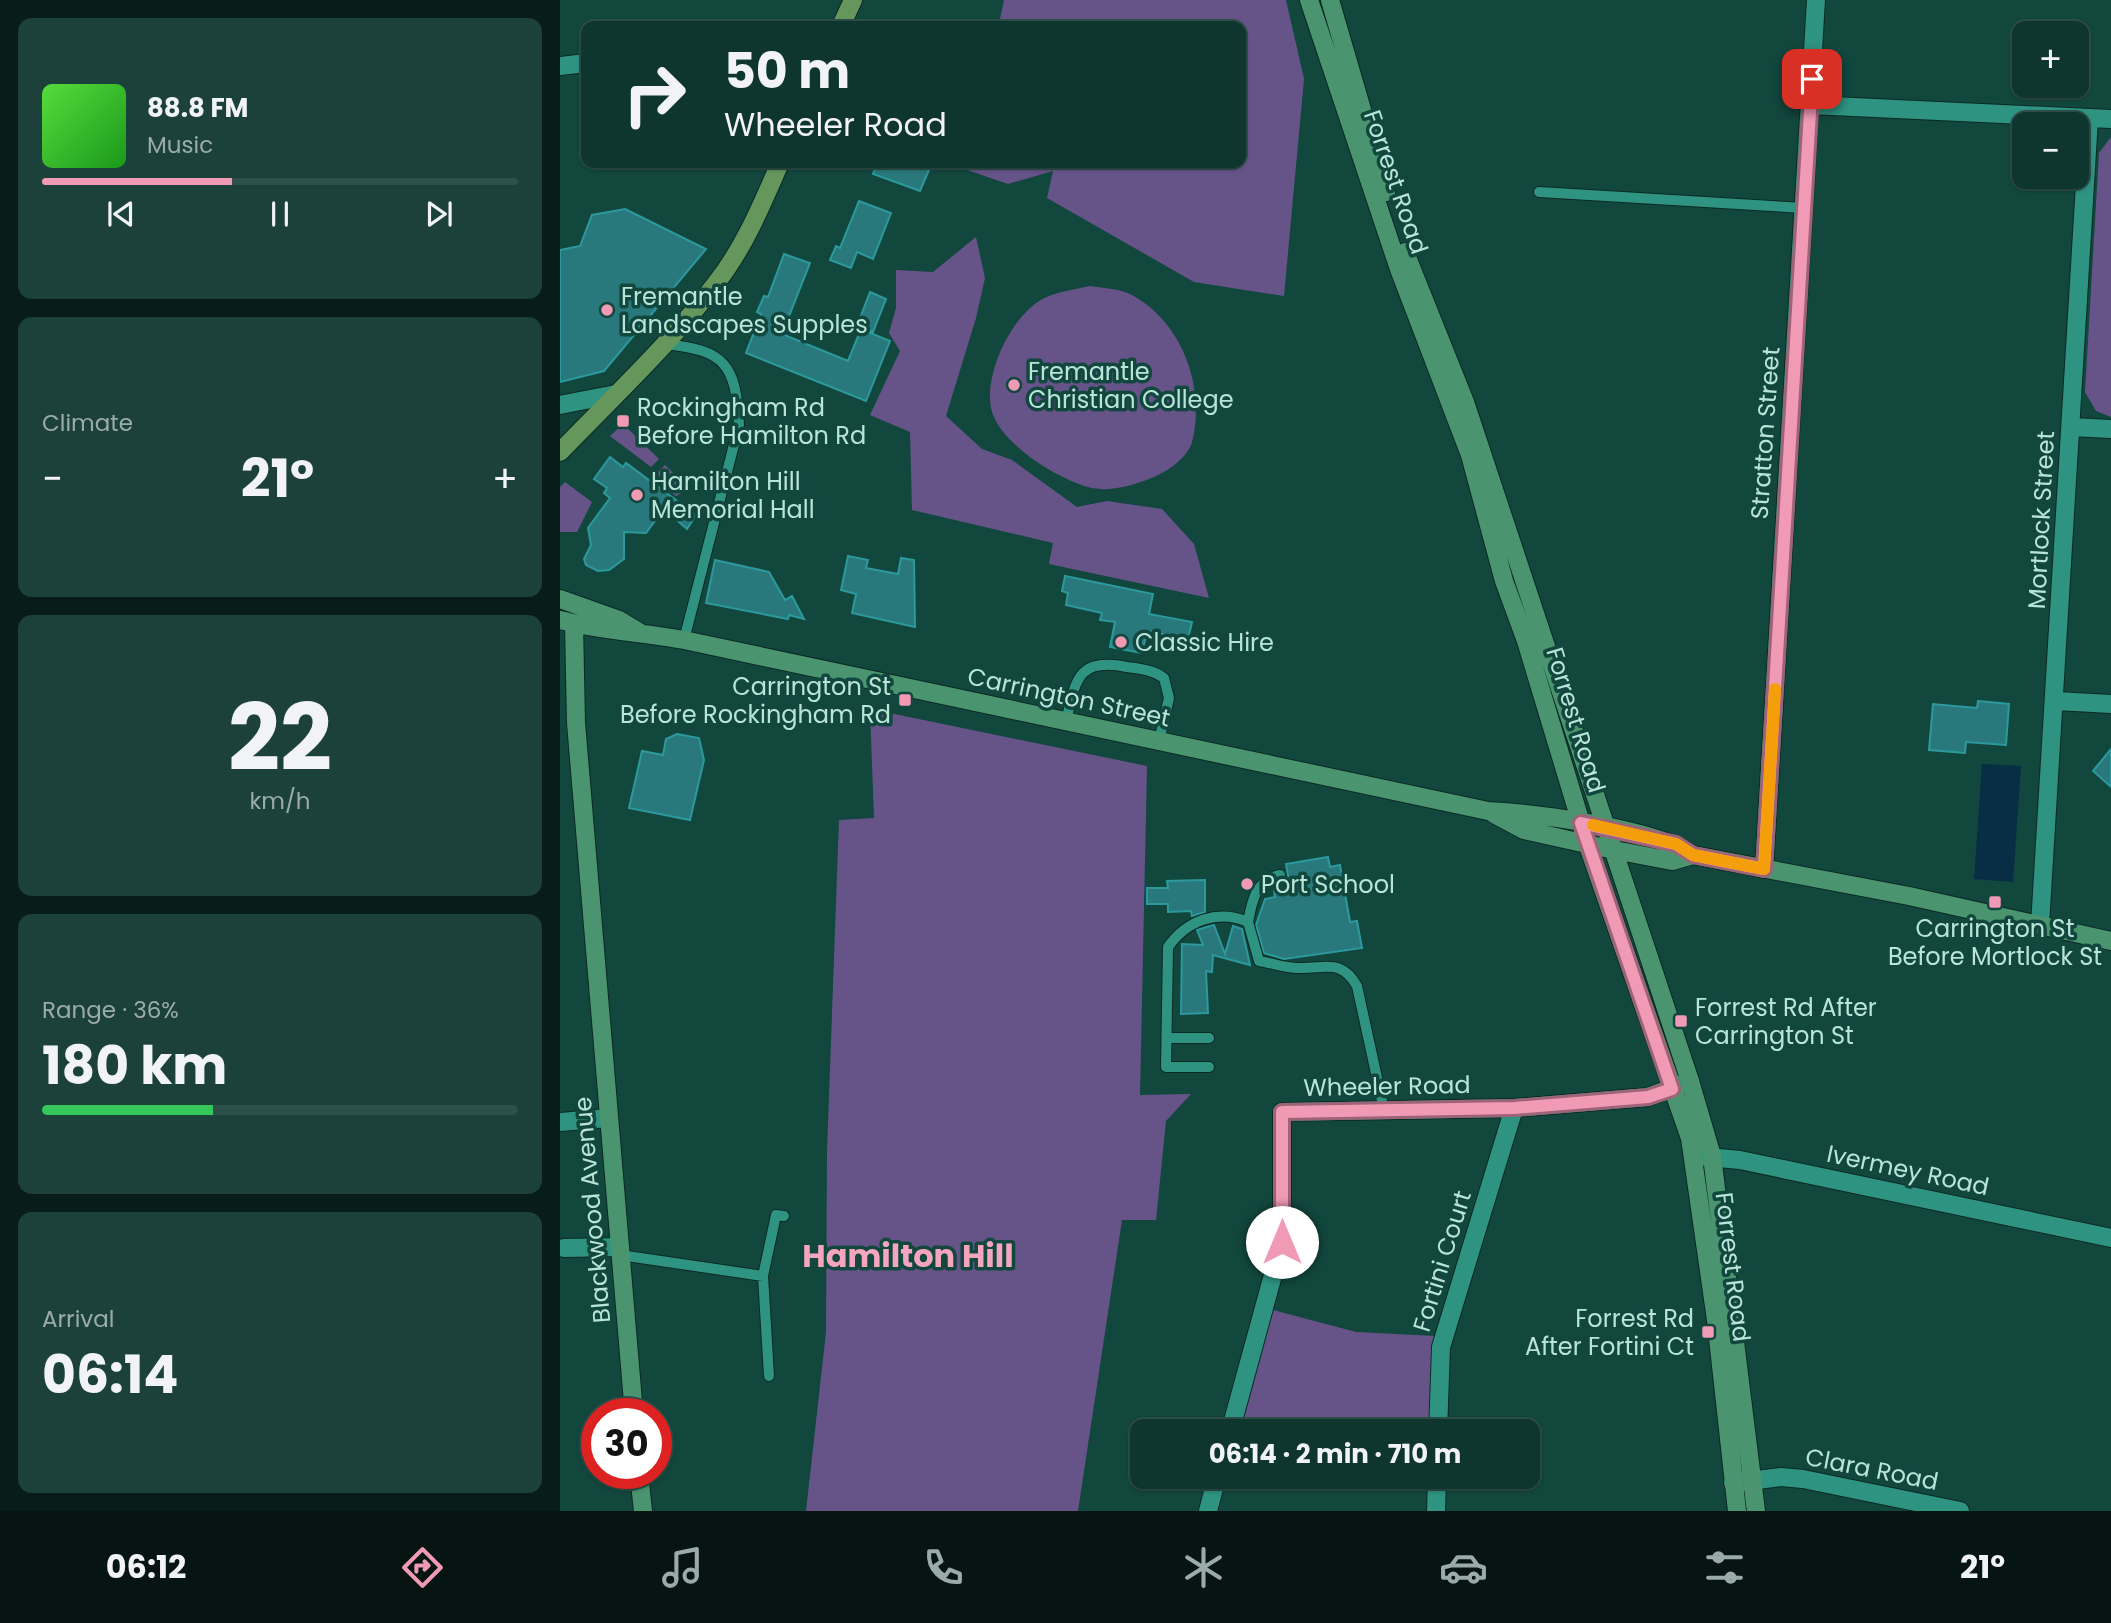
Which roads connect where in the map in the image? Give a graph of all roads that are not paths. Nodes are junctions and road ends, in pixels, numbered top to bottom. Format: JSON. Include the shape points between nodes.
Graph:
{"nodes":[{"id":1,"x":853,"y":0,"type":"edge"},
{"id":2,"x":1309,"y":0,"type":"edge"},
{"id":3,"x":1330,"y":0,"type":"edge"},
{"id":4,"x":1816,"y":0,"type":"edge"},
{"id":5,"x":843,"y":21,"type":"edge"},
{"id":6,"x":581,"y":64,"type":"edge"},
{"id":7,"x":560,"y":66,"type":"edge"},
{"id":8,"x":1811,"y":105,"type":"junction"},
{"id":9,"x":2012,"y":114,"type":"edge"},
{"id":10,"x":2089,"y":118,"type":"edge"},
{"id":11,"x":2111,"y":119,"type":"edge"},
{"id":12,"x":778,"y":168,"type":"edge"},
{"id":13,"x":2085,"y":189,"type":"edge"},
{"id":14,"x":1539,"y":192,"type":"dead end"},
{"id":15,"x":1804,"y":208,"type":"junction"},
{"id":16,"x":663,"y":344,"type":"junction"},
{"id":17,"x":617,"y":394,"type":"junction"},
{"id":18,"x":560,"y":405,"type":"edge"},
{"id":19,"x":2071,"y":427,"type":"junction"},
{"id":20,"x":2111,"y":429,"type":"edge"},
{"id":21,"x":560,"y":452,"type":"edge"},
{"id":22,"x":560,"y":599,"type":"edge"},
{"id":23,"x":567,"y":622,"type":"edge"},
{"id":24,"x":639,"y":632,"type":"junction"},
{"id":25,"x":684,"y":640,"type":"junction"},
{"id":26,"x":2056,"y":701,"type":"junction"},
{"id":27,"x":2111,"y":704,"type":"edge"},
{"id":28,"x":1066,"y":721,"type":"junction"},
{"id":29,"x":1159,"y":741,"type":"junction"},
{"id":30,"x":1488,"y":811,"type":"junction"},
{"id":31,"x":1581,"y":823,"type":"junction"},
{"id":32,"x":1607,"y":828,"type":"junction"},
{"id":33,"x":1587,"y":843,"type":"junction"},
{"id":34,"x":1614,"y":850,"type":"junction"},
{"id":35,"x":1693,"y":855,"type":"junction"},
{"id":36,"x":1764,"y":869,"type":"junction"},
{"id":37,"x":1280,"y":875,"type":"dead end"},
{"id":38,"x":1248,"y":922,"type":"junction"},
{"id":39,"x":2040,"y":925,"type":"junction"},
{"id":40,"x":2111,"y":941,"type":"edge"},
{"id":41,"x":1167,"y":1038,"type":"junction"},
{"id":42,"x":1209,"y":1038,"type":"dead end"},
{"id":43,"x":1209,"y":1067,"type":"dead end"},
{"id":44,"x":1690,"y":1081,"type":"junction"},
{"id":45,"x":1672,"y":1089,"type":"junction"},
{"id":46,"x":1514,"y":1108,"type":"junction"},
{"id":47,"x":1384,"y":1110,"type":"junction"},
{"id":48,"x":608,"y":1118,"type":"junction"},
{"id":49,"x":560,"y":1122,"type":"edge"},
{"id":50,"x":1703,"y":1156,"type":"junction"},
{"id":51,"x":784,"y":1216,"type":"dead end"},
{"id":52,"x":2111,"y":1238,"type":"edge"},
{"id":53,"x":564,"y":1248,"type":"dead end"},
{"id":54,"x":620,"y":1251,"type":"junction"},
{"id":55,"x":763,"y":1276,"type":"junction"},
{"id":56,"x":769,"y":1376,"type":"dead end"},
{"id":57,"x":633,"y":1398,"type":"edge"},
{"id":58,"x":1234,"y":1419,"type":"edge"},
{"id":59,"x":1438,"y":1419,"type":"edge"},
{"id":60,"x":1753,"y":1480,"type":"junction"},
{"id":61,"x":1733,"y":1483,"type":"junction"},
{"id":62,"x":641,"y":1489,"type":"edge"},
{"id":63,"x":1214,"y":1489,"type":"edge"},
{"id":64,"x":1437,"y":1489,"type":"edge"},
{"id":65,"x":643,"y":1511,"type":"edge"},
{"id":66,"x":1208,"y":1511,"type":"edge"},
{"id":67,"x":1436,"y":1511,"type":"edge"},
{"id":68,"x":1737,"y":1511,"type":"edge"},
{"id":69,"x":1756,"y":1511,"type":"edge"},
{"id":70,"x":1960,"y":1511,"type":"edge"}],
"edges":[{"from":1,"to":5,"type":"main road"},
{"from":2,"to":31,"type":"main road","name":"Forrest Road","via":[[1399,269],[1470,455],[1504,582]]},
{"from":3,"to":32,"type":"main road","name":"Forrest Road","via":[[1408,258],[1465,402]]},
{"from":4,"to":8,"type":"street","name":"Stratton Street"},
{"from":6,"to":7,"type":"street"},
{"from":8,"to":9,"type":"street"},
{"from":8,"to":15,"type":"street","name":"Stratton Street"},
{"from":10,"to":11,"type":"street"},
{"from":12,"to":16,"type":"main road","via":[[749,232],[719,280]]},
{"from":13,"to":19,"type":"street","name":"Mortlock Street"},
{"from":14,"to":15,"type":"lane"},
{"from":15,"to":36,"type":"street","name":"Stratton Street"},
{"from":16,"to":17,"type":"main road"},
{"from":16,"to":25,"type":"lane","via":[[708,351],[730,373],[737,394],[738,425],[728,474]]},
{"from":17,"to":18,"type":"street"},
{"from":17,"to":21,"type":"main road"},
{"from":19,"to":20,"type":"street"},
{"from":19,"to":26,"type":"street","name":"Mortlock Street"},
{"from":22,"to":24,"type":"main road","name":"Carrington Street","via":[[620,620]]},
{"from":23,"to":24,"type":"main road","name":"Carrington Street","via":[[617,633]]},
{"from":23,"to":48,"type":"main road","name":"Blackwood Avenue"},
{"from":24,"to":25,"type":"main road","name":"Carrington Street"},
{"from":25,"to":28,"type":"main road","name":"Carrington Street"},
{"from":26,"to":27,"type":"street"},
{"from":26,"to":39,"type":"street","name":"Mortlock Street"},
{"from":28,"to":29,"type":"main road","name":"Carrington Street"},
{"from":28,"to":29,"type":"lane","via":[[1075,682],[1084,670],[1107,663],[1156,672],[1164,678],[1168,698]]},
{"from":29,"to":30,"type":"main road","name":"Carrington Street"},
{"from":30,"to":31,"type":"main road","name":"Carrington Street"},
{"from":30,"to":33,"type":"main road","name":"Carrington Street","via":[[1524,830]]},
{"from":31,"to":32,"type":"main road","name":"Carrington Street"},
{"from":31,"to":33,"type":"main road","name":"Forrest Road"},
{"from":32,"to":34,"type":"main road","name":"Forrest Road"},
{"from":32,"to":35,"type":"main road","name":"Carrington Street","via":[[1676,844]]},
{"from":33,"to":34,"type":"main road","name":"Carrington Street"},
{"from":33,"to":45,"type":"main road","name":"Forrest Road"},
{"from":34,"to":35,"type":"main road","name":"Carrington Street","via":[[1672,861]]},
{"from":34,"to":44,"type":"main road","name":"Forrest Road"},
{"from":35,"to":36,"type":"main road","name":"Carrington Street"},
{"from":36,"to":39,"type":"main road","name":"Carrington Street"},
{"from":37,"to":38,"type":"lane","via":[[1261,885],[1252,900]]},
{"from":38,"to":41,"type":"lane","via":[[1217,914],[1176,935],[1168,947]]},
{"from":38,"to":47,"type":"lane","via":[[1259,961],[1296,968],[1342,968],[1350,974],[1357,986]]},
{"from":39,"to":40,"type":"main road","name":"Carrington Street"},
{"from":41,"to":42,"type":"lane"},
{"from":41,"to":43,"type":"lane","via":[[1166,1068]]},
{"from":44,"to":45,"type":"street","name":"Wheeler Road"},
{"from":44,"to":50,"type":"main road","name":"Forrest Road"},
{"from":45,"to":46,"type":"street","name":"Wheeler Road","via":[[1648,1097]]},
{"from":45,"to":50,"type":"main road","name":"Forrest Road"},
{"from":46,"to":47,"type":"street","name":"Wheeler Road"},
{"from":46,"to":59,"type":"street","name":"Fortini Court","via":[[1441,1347]]},
{"from":47,"to":58,"type":"street","name":"Wheeler Road","via":[[1282,1112],[1282,1242]]},
{"from":48,"to":49,"type":"street"},
{"from":48,"to":54,"type":"main road","name":"Blackwood Avenue"},
{"from":50,"to":52,"type":"street","name":"Ivermey Road"},
{"from":50,"to":60,"type":"main road","name":"Forrest Road"},
{"from":50,"to":61,"type":"main road","name":"Forrest Road"},
{"from":51,"to":55,"type":"lane","via":[[776,1215]]},
{"from":53,"to":54,"type":"street"},
{"from":54,"to":55,"type":"lane"},
{"from":54,"to":57,"type":"main road","name":"Blackwood Avenue"},
{"from":55,"to":56,"type":"lane"},
{"from":60,"to":61,"type":"street","name":"Clara Road"},
{"from":60,"to":69,"type":"main road","name":"Forrest Road"},
{"from":60,"to":70,"type":"street","name":"Clara Road","via":[[1802,1479]]},
{"from":61,"to":68,"type":"main road","name":"Forrest Road"},
{"from":62,"to":65,"type":"main road"},
{"from":63,"to":66,"type":"street"},
{"from":64,"to":67,"type":"street"}]}
